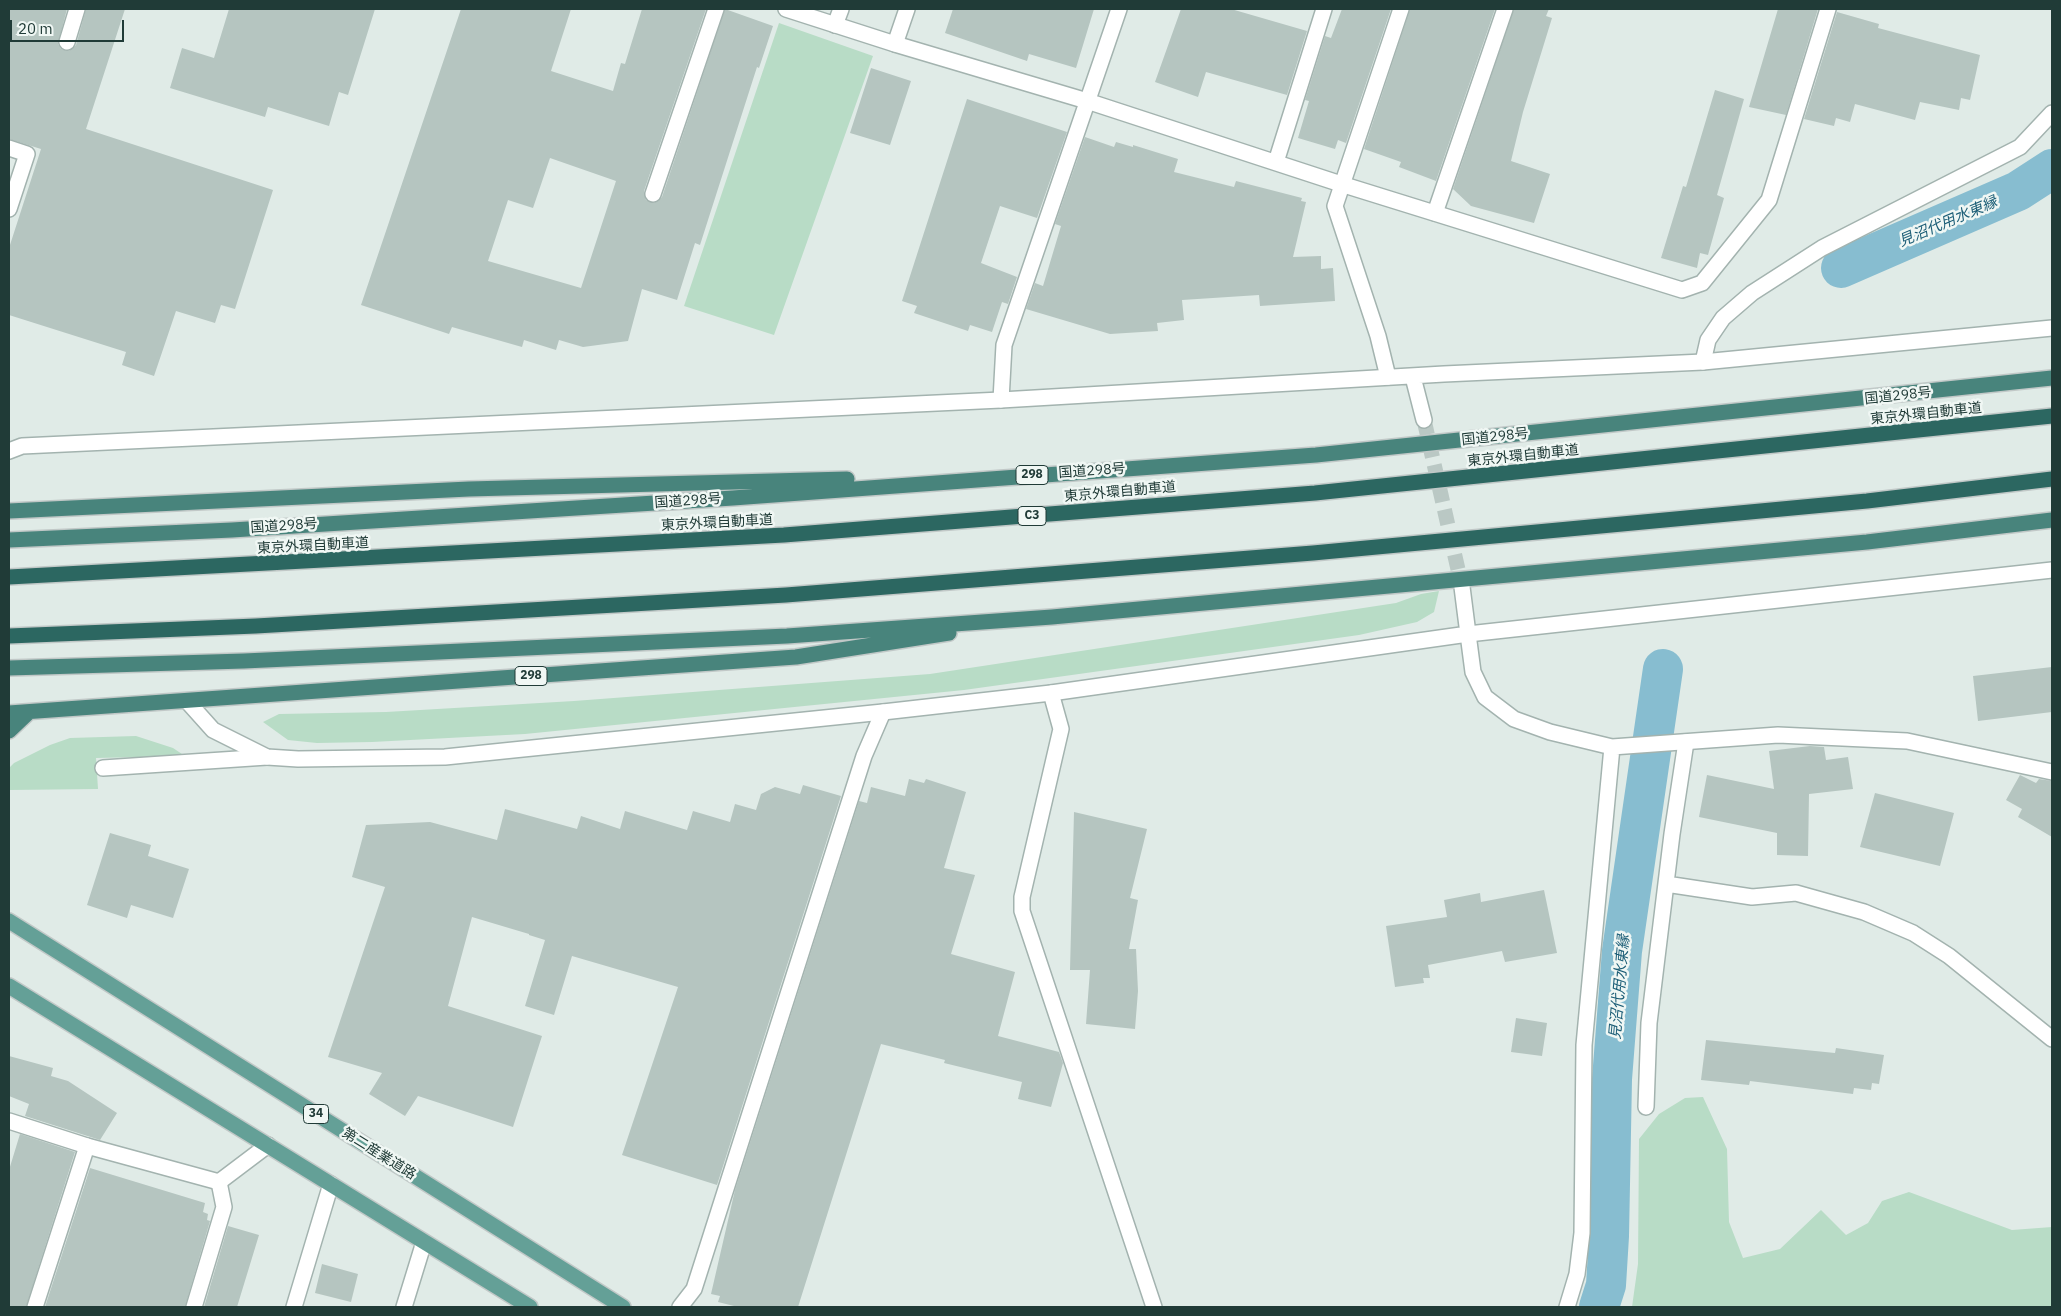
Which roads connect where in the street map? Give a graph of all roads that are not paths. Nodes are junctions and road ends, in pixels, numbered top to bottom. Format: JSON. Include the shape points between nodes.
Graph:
{"nodes":[{"id":1,"x":77,"y":9,"type":"edge"},
{"id":2,"x":716,"y":9,"type":"edge"},
{"id":3,"x":786,"y":9,"type":"edge"},
{"id":4,"x":841,"y":9,"type":"edge"},
{"id":5,"x":907,"y":9,"type":"edge"},
{"id":6,"x":1119,"y":9,"type":"edge"},
{"id":7,"x":1324,"y":9,"type":"edge"},
{"id":8,"x":1401,"y":9,"type":"edge"},
{"id":9,"x":1505,"y":9,"type":"edge"},
{"id":10,"x":1828,"y":9,"type":"edge"},
{"id":11,"x":836,"y":26,"type":"junction"},
{"id":12,"x":67,"y":42,"type":"dead end"},
{"id":13,"x":895,"y":44,"type":"junction"},
{"id":14,"x":1087,"y":101,"type":"junction"},
{"id":15,"x":2052,"y":112,"type":"edge"},
{"id":16,"x":9,"y":148,"type":"edge"},
{"id":17,"x":1276,"y":162,"type":"junction"},
{"id":18,"x":1341,"y":184,"type":"junction"},
{"id":19,"x":653,"y":194,"type":"dead end"},
{"id":20,"x":9,"y":209,"type":"edge"},
{"id":21,"x":1435,"y":213,"type":"junction"},
{"id":22,"x":2052,"y":328,"type":"edge"},
{"id":23,"x":1703,"y":362,"type":"junction"},
{"id":24,"x":1413,"y":376,"type":"junction"},
{"id":25,"x":1388,"y":377,"type":"junction"},
{"id":26,"x":2052,"y":378,"type":"edge"},
{"id":27,"x":1001,"y":400,"type":"junction"},
{"id":28,"x":2052,"y":416,"type":"edge"},
{"id":29,"x":1424,"y":420,"type":"tunnel mouth"},
{"id":30,"x":9,"y":451,"type":"edge"},
{"id":31,"x":1037,"y":474,"type":"junction"},
{"id":32,"x":2052,"y":479,"type":"edge"},
{"id":33,"x":9,"y":511,"type":"edge"},
{"id":34,"x":2052,"y":520,"type":"edge"},
{"id":35,"x":9,"y":540,"type":"edge"},
{"id":36,"x":2052,"y":570,"type":"edge"},
{"id":37,"x":9,"y":577,"type":"edge"},
{"id":38,"x":1462,"y":587,"type":"tunnel mouth"},
{"id":39,"x":1052,"y":617,"type":"junction"},
{"id":40,"x":1468,"y":634,"type":"junction"},
{"id":41,"x":9,"y":636,"type":"edge"},
{"id":42,"x":9,"y":668,"type":"edge"},
{"id":43,"x":1051,"y":693,"type":"junction"},
{"id":44,"x":187,"y":701,"type":"junction"},
{"id":45,"x":29,"y":712,"type":"junction"},
{"id":46,"x":883,"y":712,"type":"junction"},
{"id":47,"x":9,"y":713,"type":"edge"},
{"id":48,"x":9,"y":730,"type":"edge"},
{"id":49,"x":1686,"y":742,"type":"junction"},
{"id":50,"x":1612,"y":747,"type":"junction"},
{"id":51,"x":267,"y":757,"type":"junction"},
{"id":52,"x":103,"y":768,"type":"dead end"},
{"id":53,"x":2052,"y":772,"type":"edge"},
{"id":54,"x":1666,"y":884,"type":"junction"},
{"id":55,"x":9,"y":921,"type":"edge"},
{"id":56,"x":9,"y":986,"type":"edge"},
{"id":57,"x":2052,"y":1039,"type":"edge"},
{"id":58,"x":1646,"y":1106,"type":"dead end"},
{"id":59,"x":9,"y":1121,"type":"edge"},
{"id":60,"x":268,"y":1145,"type":"junction"},
{"id":61,"x":87,"y":1146,"type":"junction"},
{"id":62,"x":219,"y":1182,"type":"junction"},
{"id":63,"x":331,"y":1184,"type":"junction"},
{"id":64,"x":424,"y":1242,"type":"junction"},
{"id":65,"x":34,"y":1307,"type":"edge"},
{"id":66,"x":194,"y":1307,"type":"edge"},
{"id":67,"x":294,"y":1307,"type":"edge"},
{"id":68,"x":404,"y":1307,"type":"edge"},
{"id":69,"x":530,"y":1307,"type":"edge"},
{"id":70,"x":623,"y":1307,"type":"edge"},
{"id":71,"x":680,"y":1307,"type":"edge"},
{"id":72,"x":1154,"y":1307,"type":"edge"},
{"id":73,"x":1566,"y":1307,"type":"edge"}],
"edges":[{"from":1,"to":12,"type":"street"},
{"from":2,"to":19,"type":"street"},
{"from":3,"to":11,"type":"street"},
{"from":4,"to":11,"type":"street"},
{"from":5,"to":13,"type":"street"},
{"from":6,"to":14,"type":"street"},
{"from":7,"to":17,"type":"street"},
{"from":8,"to":18,"type":"street"},
{"from":9,"to":21,"type":"street"},
{"from":10,"to":21,"type":"street","via":[[1769,200],[1702,284],[1682,290]]},
{"from":11,"to":13,"type":"street"},
{"from":13,"to":14,"type":"street"},
{"from":14,"to":17,"type":"street"},
{"from":14,"to":27,"type":"street","via":[[1004,345]]},
{"from":15,"to":23,"type":"street","via":[[2020,147],[1822,248],[1752,292],[1723,318],[1708,340]]},
{"from":16,"to":20,"type":"street","via":[[27,154]]},
{"from":17,"to":18,"type":"street"},
{"from":18,"to":21,"type":"street"},
{"from":18,"to":25,"type":"street","via":[[1335,206],[1378,336]]},
{"from":22,"to":23,"type":"street"},
{"from":23,"to":24,"type":"street"},
{"from":24,"to":25,"type":"street"},
{"from":24,"to":29,"type":"street"},
{"from":25,"to":27,"type":"street"},
{"from":26,"to":31,"type":"highway","name":"国道298号","number":"298","via":[[1316,455]]},
{"from":27,"to":30,"type":"street","via":[[22,446]]},
{"from":28,"to":37,"type":"highway","name":"東京外環自動車道","number":"C3","bridge":true,"via":[[1315,493],[794,534]]},
{"from":31,"to":33,"type":"highway","number":"298","via":[[479,489]]},
{"from":31,"to":35,"type":"highway","name":"国道298号","number":"298","via":[[733,498],[242,529]]},
{"from":32,"to":41,"type":"highway","bridge":true,"via":[[1857,502],[1313,553],[786,595],[256,626]]},
{"from":34,"to":39,"type":"highway","number":"298","via":[[1867,542]]},
{"from":36,"to":40,"type":"street"},
{"from":38,"to":40,"type":"street"},
{"from":39,"to":42,"type":"highway","number":"298","via":[[767,636],[244,661]]},
{"from":39,"to":44,"type":"highway","number":"298","via":[[796,657]]},
{"from":40,"to":43,"type":"street"},
{"from":40,"to":50,"type":"street","via":[[1473,672],[1485,697],[1514,719],[1550,732]]},
{"from":43,"to":46,"type":"street"},
{"from":43,"to":72,"type":"street","via":[[1061,729],[1022,897],[1022,911]]},
{"from":44,"to":45,"type":"highway","number":"298"},
{"from":44,"to":51,"type":"street","via":[[213,730]]},
{"from":45,"to":47,"type":"highway","number":"298"},
{"from":45,"to":48,"type":"highway"},
{"from":46,"to":51,"type":"street","via":[[445,757],[298,760]]},
{"from":46,"to":71,"type":"street","via":[[864,756],[694,1289]]},
{"from":49,"to":50,"type":"street"},
{"from":49,"to":53,"type":"street","via":[[1778,735],[1907,741]]},
{"from":49,"to":54,"type":"street"},
{"from":50,"to":73,"type":"street","via":[[1584,1045],[1582,1233],[1577,1274]]},
{"from":51,"to":52,"type":"street"},
{"from":54,"to":57,"type":"street","via":[[1752,897],[1796,892],[1864,912],[1913,933],[1949,956]]},
{"from":54,"to":58,"type":"street","via":[[1649,1023]]},
{"from":55,"to":70,"type":"main road","name":"第二産業道路","number":"34"},
{"from":56,"to":60,"type":"main road"},
{"from":59,"to":61,"type":"street"},
{"from":60,"to":62,"type":"street"},
{"from":60,"to":63,"type":"main road"},
{"from":61,"to":62,"type":"street"},
{"from":61,"to":65,"type":"street"},
{"from":62,"to":66,"type":"street","via":[[224,1207]]},
{"from":63,"to":64,"type":"main road"},
{"from":63,"to":67,"type":"street"},
{"from":64,"to":68,"type":"street"},
{"from":64,"to":69,"type":"main road"}]}
